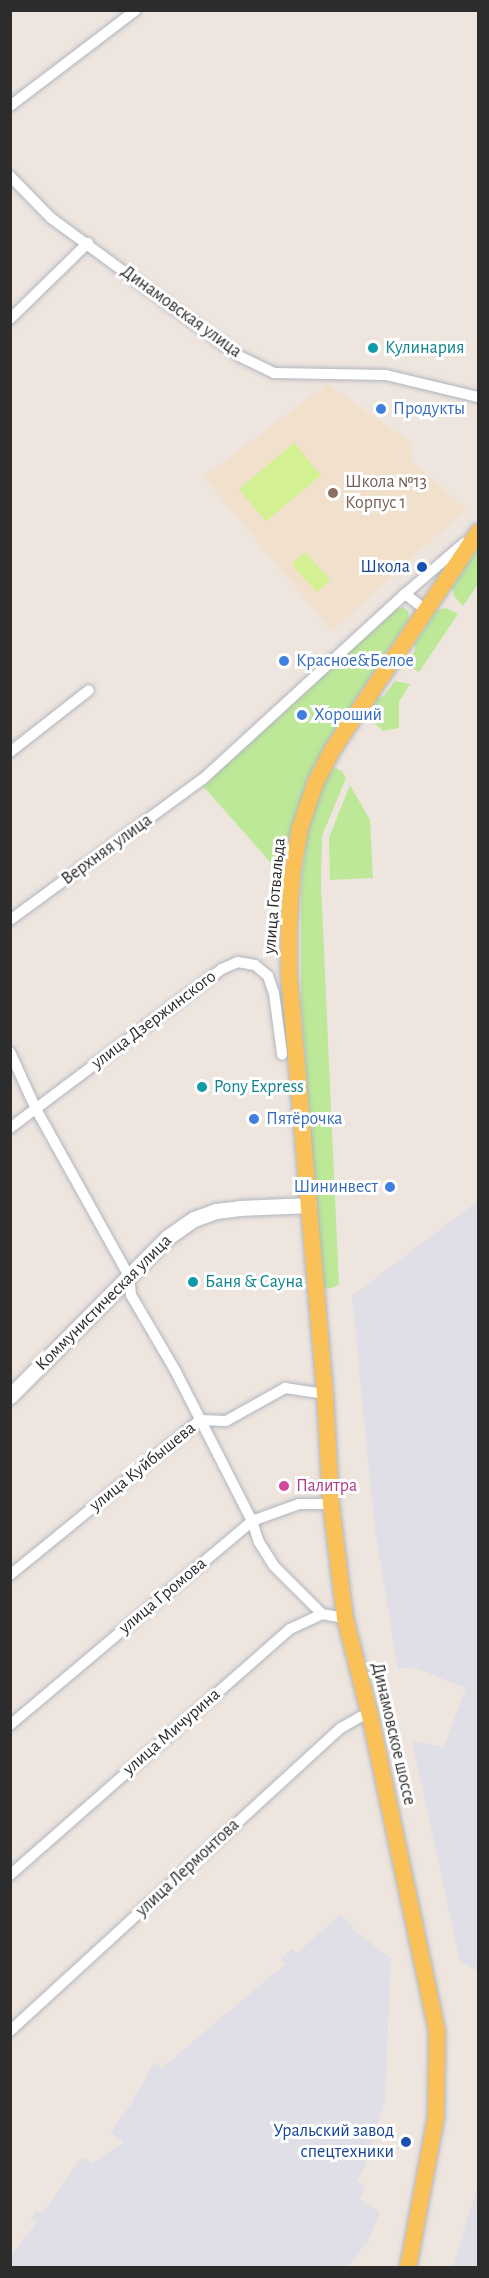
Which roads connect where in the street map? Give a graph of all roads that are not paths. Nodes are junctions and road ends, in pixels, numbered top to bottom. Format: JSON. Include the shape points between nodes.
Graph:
{"nodes":[{"id":1,"x":136,"y":10,"type":"edge"},
{"id":2,"x":10,"y":106,"type":"edge"},
{"id":3,"x":10,"y":176,"type":"edge"},
{"id":4,"x":88,"y":243,"type":"junction"},
{"id":5,"x":10,"y":319,"type":"edge"},
{"id":6,"x":478,"y":397,"type":"edge"},
{"id":7,"x":478,"y":532,"type":"edge"},
{"id":8,"x":405,"y":594,"type":"junction"},
{"id":9,"x":426,"y":609,"type":"junction"},
{"id":10,"x":89,"y":690,"type":"dead end"},
{"id":11,"x":10,"y":752,"type":"edge"},
{"id":12,"x":10,"y":920,"type":"edge"},
{"id":13,"x":10,"y":1052,"type":"edge"},
{"id":14,"x":282,"y":1054,"type":"dead end"},
{"id":15,"x":36,"y":1109,"type":"junction"},
{"id":16,"x":10,"y":1128,"type":"edge"},
{"id":17,"x":309,"y":1206,"type":"junction"},
{"id":18,"x":129,"y":1276,"type":"junction"},
{"id":19,"x":325,"y":1394,"type":"junction"},
{"id":20,"x":10,"y":1396,"type":"edge"},
{"id":21,"x":200,"y":1420,"type":"junction"},
{"id":22,"x":331,"y":1504,"type":"junction"},
{"id":23,"x":252,"y":1521,"type":"junction"},
{"id":24,"x":10,"y":1575,"type":"edge"},
{"id":25,"x":322,"y":1614,"type":"junction"},
{"id":26,"x":345,"y":1618,"type":"junction"},
{"id":27,"x":369,"y":1712,"type":"junction"},
{"id":28,"x":10,"y":1725,"type":"edge"},
{"id":29,"x":10,"y":1875,"type":"edge"},
{"id":30,"x":10,"y":2031,"type":"edge"},
{"id":31,"x":408,"y":2268,"type":"edge"}],
"edges":[{"from":1,"to":2,"type":"street"},
{"from":3,"to":4,"type":"street","name":"Динамовская улица","via":[[51,218]]},
{"from":4,"to":5,"type":"street"},
{"from":4,"to":6,"type":"street","name":"Динамовская улица","via":[[239,356],[274,373],[386,375]]},
{"from":7,"to":8,"type":"street","name":"Верхняя улица"},
{"from":7,"to":9,"type":"main road","name":"улица Готвальда"},
{"from":8,"to":9,"type":"street"},
{"from":8,"to":12,"type":"street","name":"Верхняя улица","via":[[203,779]]},
{"from":9,"to":17,"type":"main road","name":"улица Готвальда","via":[[333,749],[315,784],[300,828],[292,875],[289,971]]},
{"from":10,"to":11,"type":"street"},
{"from":13,"to":15,"type":"street"},
{"from":14,"to":15,"type":"street","name":"улица Дзержинского","via":[[268,976],[255,965],[238,962],[222,969]]},
{"from":15,"to":16,"type":"street","name":"улица Дзержинского"},
{"from":15,"to":18,"type":"street"},
{"from":17,"to":18,"type":"street","name":"Коммунистическая улица","via":[[240,1208],[194,1219]]},
{"from":17,"to":19,"type":"main road","name":"Динамовское шоссе"},
{"from":18,"to":20,"type":"street","name":"Коммунистическая улица"},
{"from":18,"to":21,"type":"street","via":[[131,1294]]},
{"from":19,"to":21,"type":"street","name":"улица Куйбышева","via":[[285,1389],[226,1421]]},
{"from":19,"to":22,"type":"main road","name":"Динамовское шоссе"},
{"from":21,"to":23,"type":"street"},
{"from":21,"to":24,"type":"street","name":"улица Куйбышева"},
{"from":22,"to":23,"type":"street","name":"улица Громова","via":[[299,1504]]},
{"from":22,"to":26,"type":"main road","name":"Динамовское шоссе"},
{"from":23,"to":25,"type":"street","via":[[274,1566]]},
{"from":23,"to":28,"type":"street","name":"улица Громова"},
{"from":25,"to":26,"type":"street"},
{"from":25,"to":29,"type":"street","name":"улица Мичурина","via":[[290,1629]]},
{"from":26,"to":27,"type":"main road","name":"Динамовское шоссе"},
{"from":27,"to":30,"type":"street","name":"улица Лермонтова","via":[[341,1728]]},
{"from":27,"to":31,"type":"main road","name":"Динамовское шоссе","via":[[437,2031],[436,2117]]}]}
